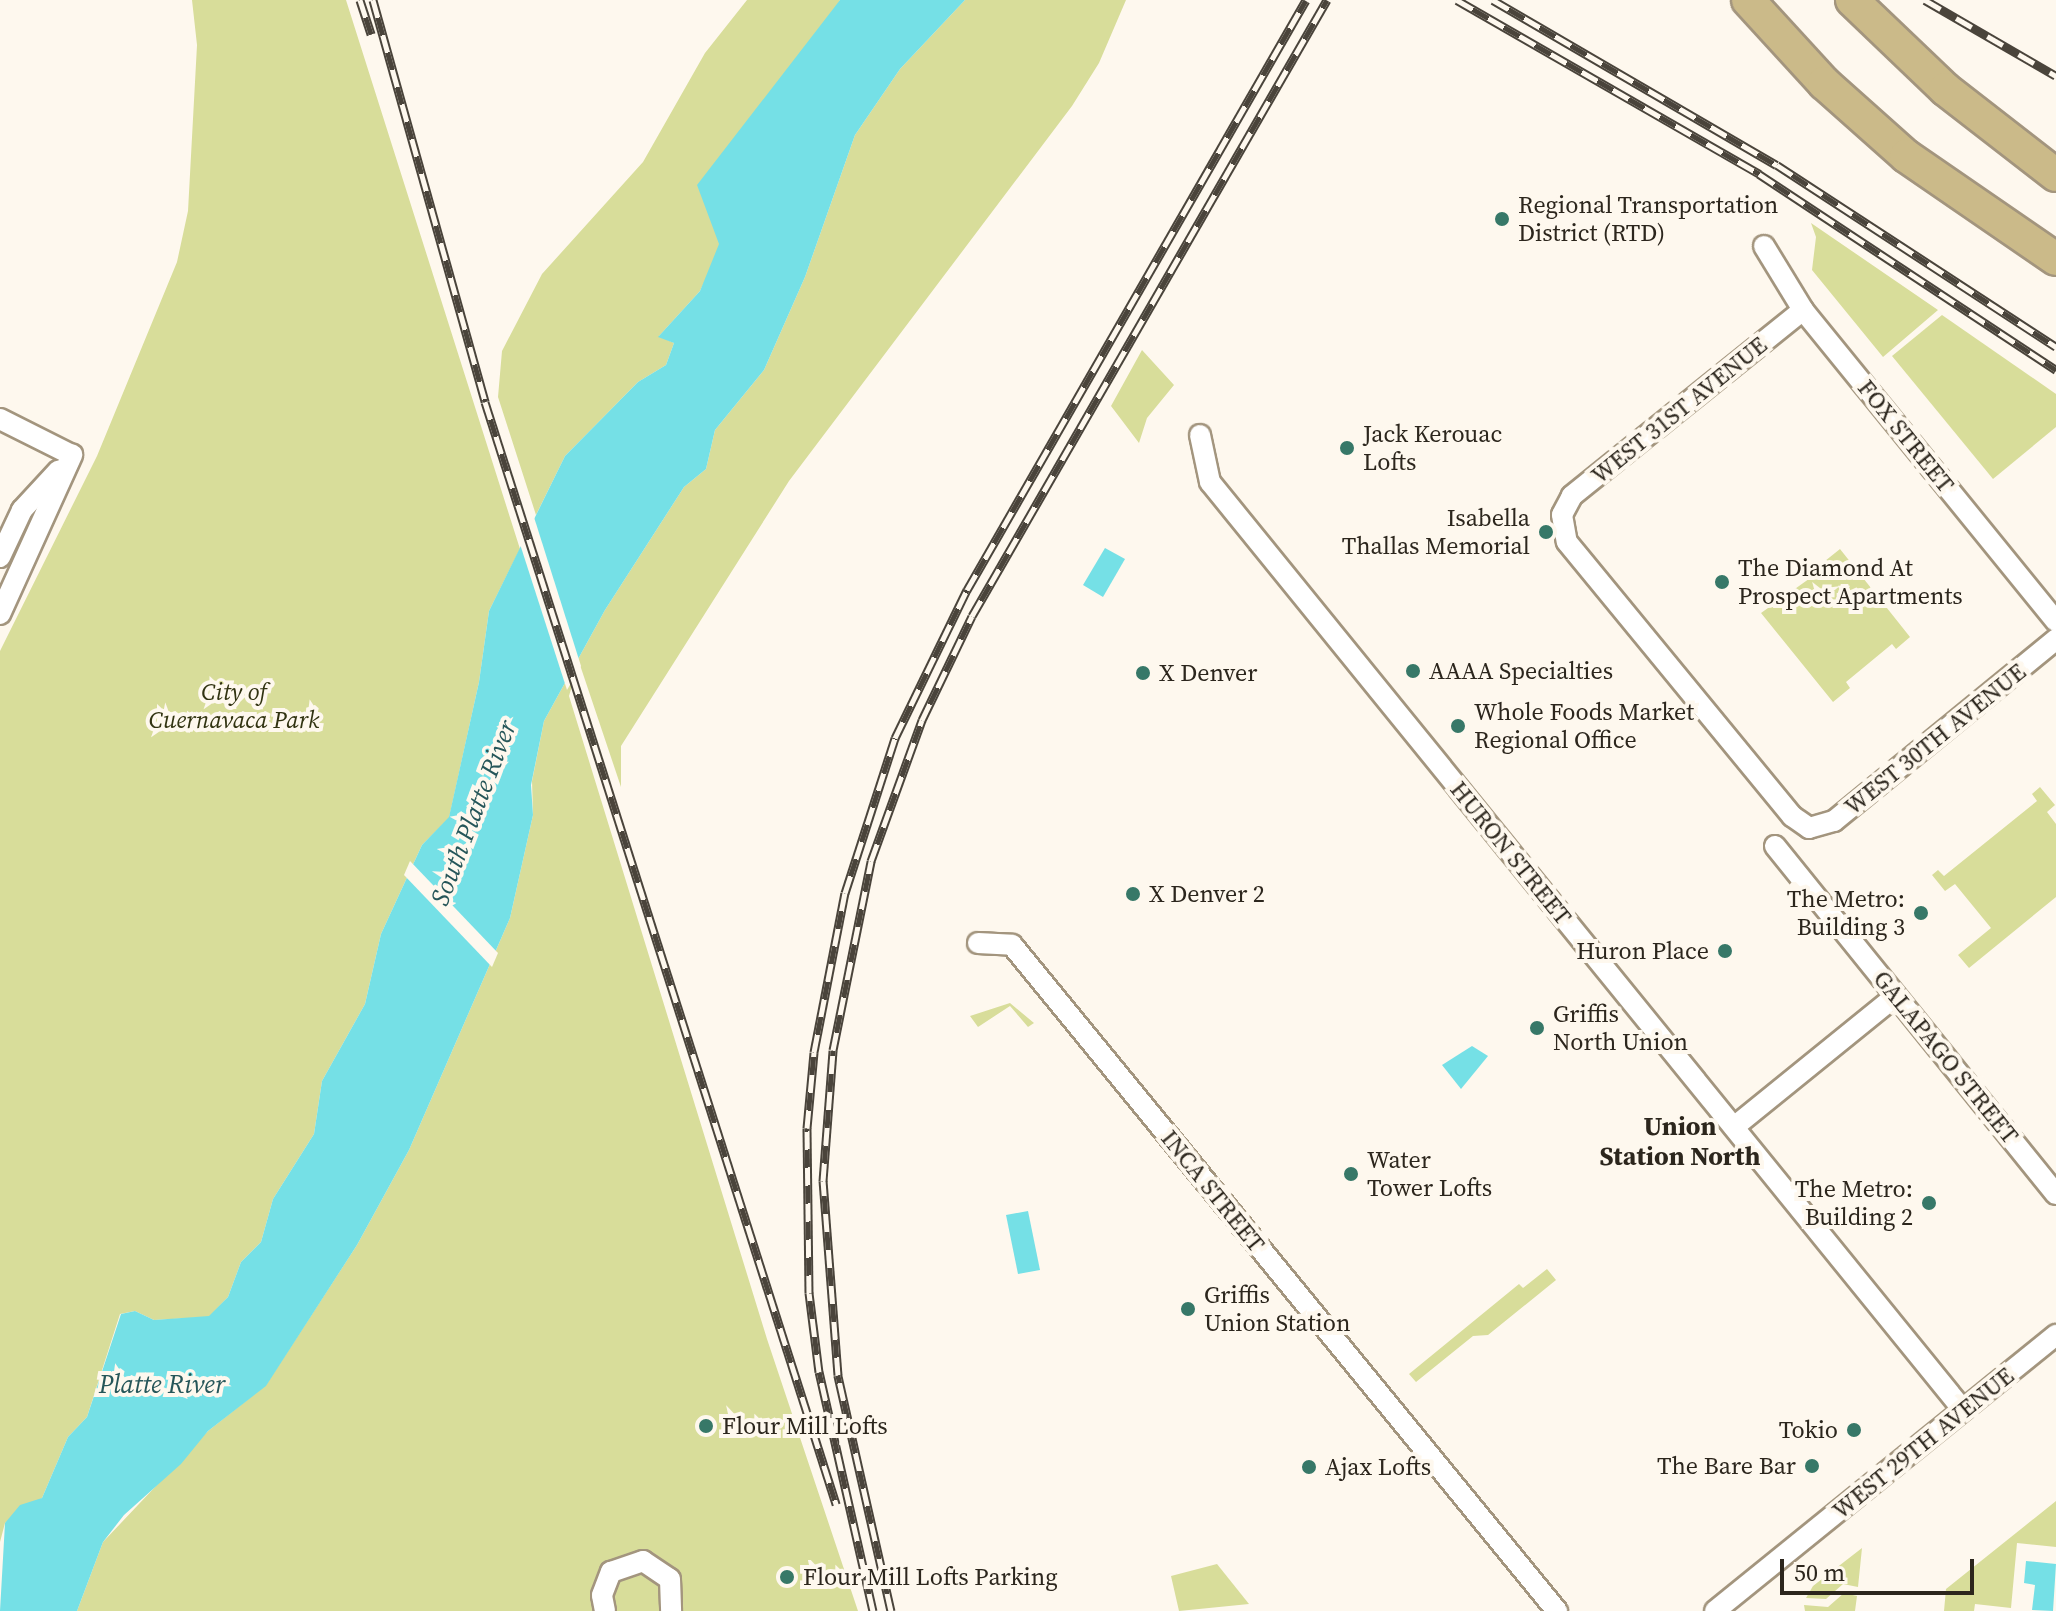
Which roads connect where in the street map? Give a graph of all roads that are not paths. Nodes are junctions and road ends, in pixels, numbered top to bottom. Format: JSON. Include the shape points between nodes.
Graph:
{"nodes":[{"id":1,"x":1748,"y":0,"type":"edge"},
{"id":2,"x":1852,"y":0,"type":"edge"},
{"id":3,"x":2056,"y":175,"type":"edge"},
{"id":4,"x":1764,"y":246,"type":"dead end"},
{"id":5,"x":2056,"y":259,"type":"edge"},
{"id":6,"x":1803,"y":310,"type":"junction"},
{"id":7,"x":0,"y":419,"type":"edge"},
{"id":8,"x":1200,"y":435,"type":"dead end"},
{"id":9,"x":72,"y":455,"type":"junction"},
{"id":10,"x":0,"y":557,"type":"edge"},
{"id":11,"x":9,"y":569,"type":"edge"},
{"id":12,"x":0,"y":614,"type":"edge"},
{"id":13,"x":2056,"y":621,"type":"edge"},
{"id":14,"x":2056,"y":639,"type":"edge"},
{"id":15,"x":1809,"y":828,"type":"joint"},
{"id":16,"x":1775,"y":846,"type":"dead end"},
{"id":17,"x":978,"y":943,"type":"dead end"},
{"id":18,"x":1896,"y":996,"type":"junction"},
{"id":19,"x":1734,"y":1127,"type":"junction"},
{"id":20,"x":2056,"y":1194,"type":"edge"},
{"id":21,"x":2056,"y":1335,"type":"edge"},
{"id":22,"x":1963,"y":1410,"type":"junction"},
{"id":23,"x":1742,"y":1603,"type":"edge"},
{"id":24,"x":605,"y":1611,"type":"edge"},
{"id":25,"x":671,"y":1611,"type":"edge"},
{"id":26,"x":1557,"y":1611,"type":"edge"},
{"id":27,"x":1715,"y":1611,"type":"edge"}],
"edges":[{"from":1,"to":5,"type":"main road","via":[[1824,83],[1906,156]]},
{"from":2,"to":3,"type":"main road","via":[[1945,89]]},
{"from":4,"to":6,"type":"street","name":"FOX STREET"},
{"from":6,"to":13,"type":"street","name":"FOX STREET"},
{"from":6,"to":15,"type":"street","name":"WEST 31ST AVENUE","via":[[1572,496],[1562,515],[1567,542],[1792,816]]},
{"from":7,"to":9,"type":"street"},
{"from":8,"to":19,"type":"street","name":"HURON STREET","via":[[1210,482]]},
{"from":9,"to":10,"type":"street","via":[[22,510]]},
{"from":9,"to":11,"type":"street"},
{"from":11,"to":12,"type":"street"},
{"from":14,"to":15,"type":"street","name":"WEST 30TH AVENUE","via":[[1834,821]]},
{"from":16,"to":18,"type":"street","name":"GALAPAGO STREET"},
{"from":17,"to":26,"type":"street","name":"INCA STREET","via":[[1012,945]]},
{"from":18,"to":19,"type":"street"},
{"from":18,"to":20,"type":"street","name":"GALAPAGO STREET"},
{"from":19,"to":22,"type":"street","name":"HURON STREET"},
{"from":21,"to":22,"type":"street","name":"WEST 29TH AVENUE"},
{"from":22,"to":23,"type":"street","name":"WEST 29TH AVENUE"},
{"from":23,"to":27,"type":"street","name":"WEST 29TH AVENUE"},
{"from":24,"to":25,"type":"street","via":[[602,1595],[611,1572],[643,1561],[670,1579]]}]}
